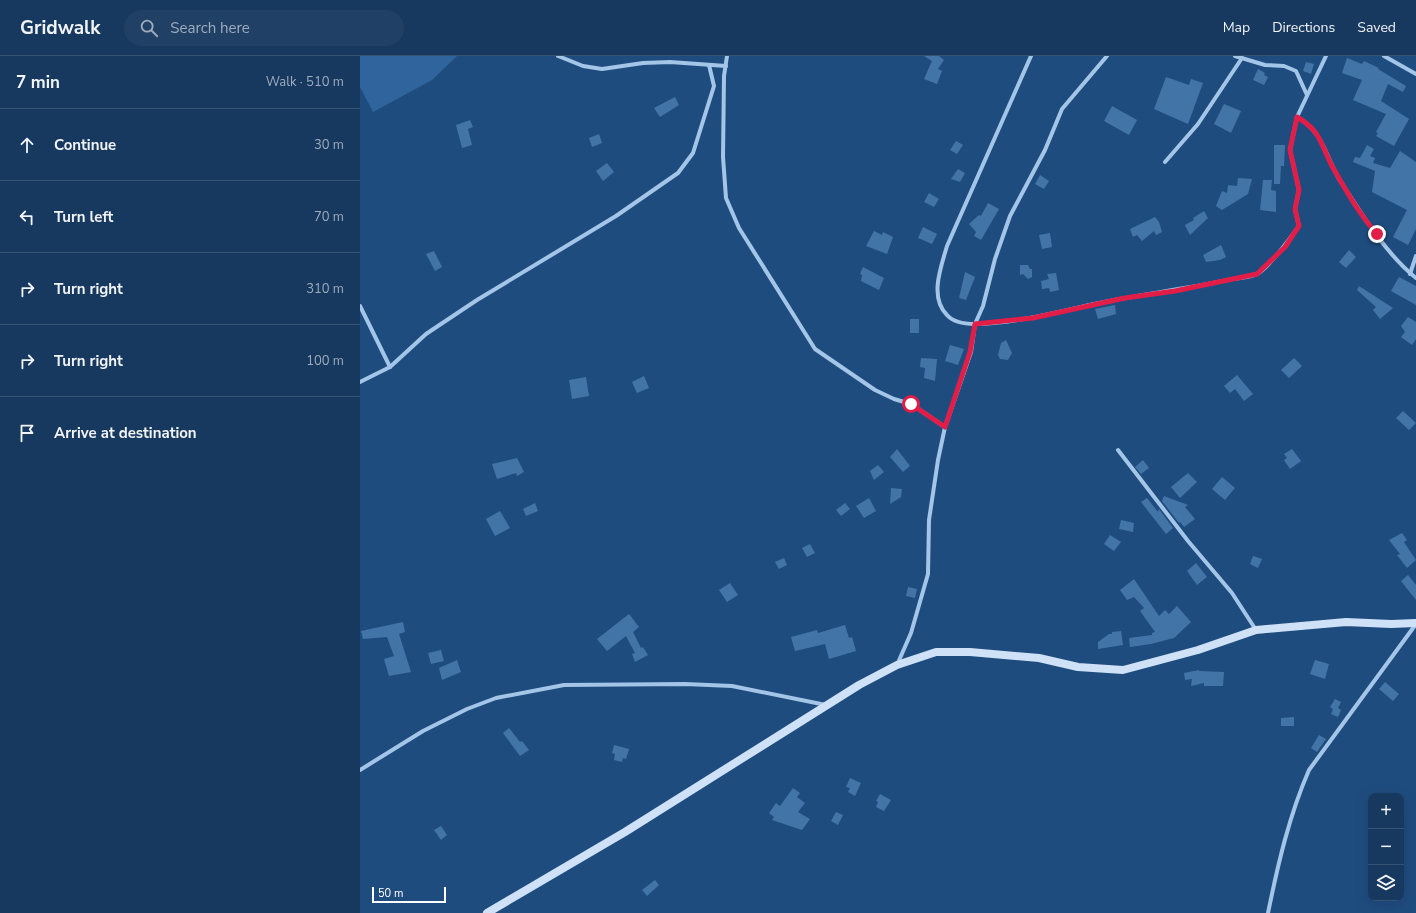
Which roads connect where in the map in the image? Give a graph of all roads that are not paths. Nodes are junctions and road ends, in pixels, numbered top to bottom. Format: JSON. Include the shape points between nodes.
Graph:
{"nodes":[{"id":1,"x":558,"y":56,"type":"edge"},
{"id":2,"x":727,"y":56,"type":"edge"},
{"id":3,"x":1031,"y":56,"type":"edge"},
{"id":4,"x":1107,"y":56,"type":"edge"},
{"id":5,"x":1234,"y":56,"type":"edge"},
{"id":6,"x":1326,"y":56,"type":"edge"},
{"id":7,"x":1384,"y":56,"type":"edge"},
{"id":8,"x":1242,"y":58,"type":"junction"},
{"id":9,"x":709,"y":65,"type":"junction"},
{"id":10,"x":726,"y":66,"type":"junction"},
{"id":11,"x":1416,"y":74,"type":"edge"},
{"id":12,"x":1307,"y":95,"type":"junction"},
{"id":13,"x":1297,"y":117,"type":"junction"},
{"id":14,"x":1165,"y":162,"type":"dead end"},
{"id":15,"x":1416,"y":256,"type":"edge"},
{"id":16,"x":1410,"y":274,"type":"junction"},
{"id":17,"x":1416,"y":278,"type":"edge"},
{"id":18,"x":360,"y":306,"type":"edge"},
{"id":19,"x":975,"y":324,"type":"junction"},
{"id":20,"x":390,"y":367,"type":"junction"},
{"id":21,"x":360,"y":382,"type":"edge"},
{"id":22,"x":945,"y":427,"type":"junction"},
{"id":23,"x":1118,"y":450,"type":"dead end"},
{"id":24,"x":1416,"y":624,"type":"edge"},
{"id":25,"x":1256,"y":630,"type":"junction"},
{"id":26,"x":897,"y":665,"type":"junction"},
{"id":27,"x":828,"y":705,"type":"junction"},
{"id":28,"x":360,"y":770,"type":"edge"},
{"id":29,"x":487,"y":913,"type":"edge"},
{"id":30,"x":1268,"y":913,"type":"edge"}],
"edges":[{"from":1,"to":9,"type":"street","via":[[583,66],[602,69],[643,63]]},
{"from":2,"to":10,"type":"street"},
{"from":3,"to":19,"type":"street","via":[[947,246],[939,273],[939,302],[947,315],[959,323]]},
{"from":4,"to":19,"type":"street","via":[[1062,109],[1045,150],[1010,216],[995,259],[983,306]]},
{"from":5,"to":8,"type":"street"},
{"from":6,"to":12,"type":"street"},
{"from":7,"to":11,"type":"street"},
{"from":8,"to":12,"type":"street","via":[[1265,65],[1284,66],[1296,72]]},
{"from":8,"to":14,"type":"street","via":[[1198,124]]},
{"from":9,"to":10,"type":"street"},
{"from":9,"to":20,"type":"street","via":[[714,86],[693,154],[678,174],[616,216],[426,334]]},
{"from":10,"to":22,"type":"street","via":[[723,157],[726,198],[739,228],[815,348],[875,390],[911,404]]},
{"from":12,"to":13,"type":"street"},
{"from":13,"to":16,"type":"street","via":[[1316,131],[1331,164],[1366,221],[1395,260]]},
{"from":13,"to":19,"type":"street","via":[[1290,150],[1299,190],[1295,209],[1299,226],[1285,247],[1257,274],[1033,318]]},
{"from":15,"to":16,"type":"street"},
{"from":16,"to":17,"type":"street"},
{"from":18,"to":20,"type":"street"},
{"from":19,"to":22,"type":"street","via":[[970,352]]},
{"from":20,"to":21,"type":"street"},
{"from":22,"to":26,"type":"street","via":[[930,520],[928,574],[911,633]]},
{"from":23,"to":25,"type":"street","via":[[1232,593]]},
{"from":24,"to":25,"type":"street","via":[[1346,622]]},
{"from":24,"to":30,"type":"street","via":[[1309,770],[1297,797],[1282,847]]},
{"from":25,"to":26,"type":"street","via":[[1198,650],[1123,670],[1078,667],[1039,658],[970,652],[936,652]]},
{"from":26,"to":27,"type":"street"},
{"from":27,"to":28,"type":"street","via":[[732,686],[564,685],[496,698],[467,709],[424,731]]},
{"from":27,"to":29,"type":"street","via":[[625,832]]}]}
